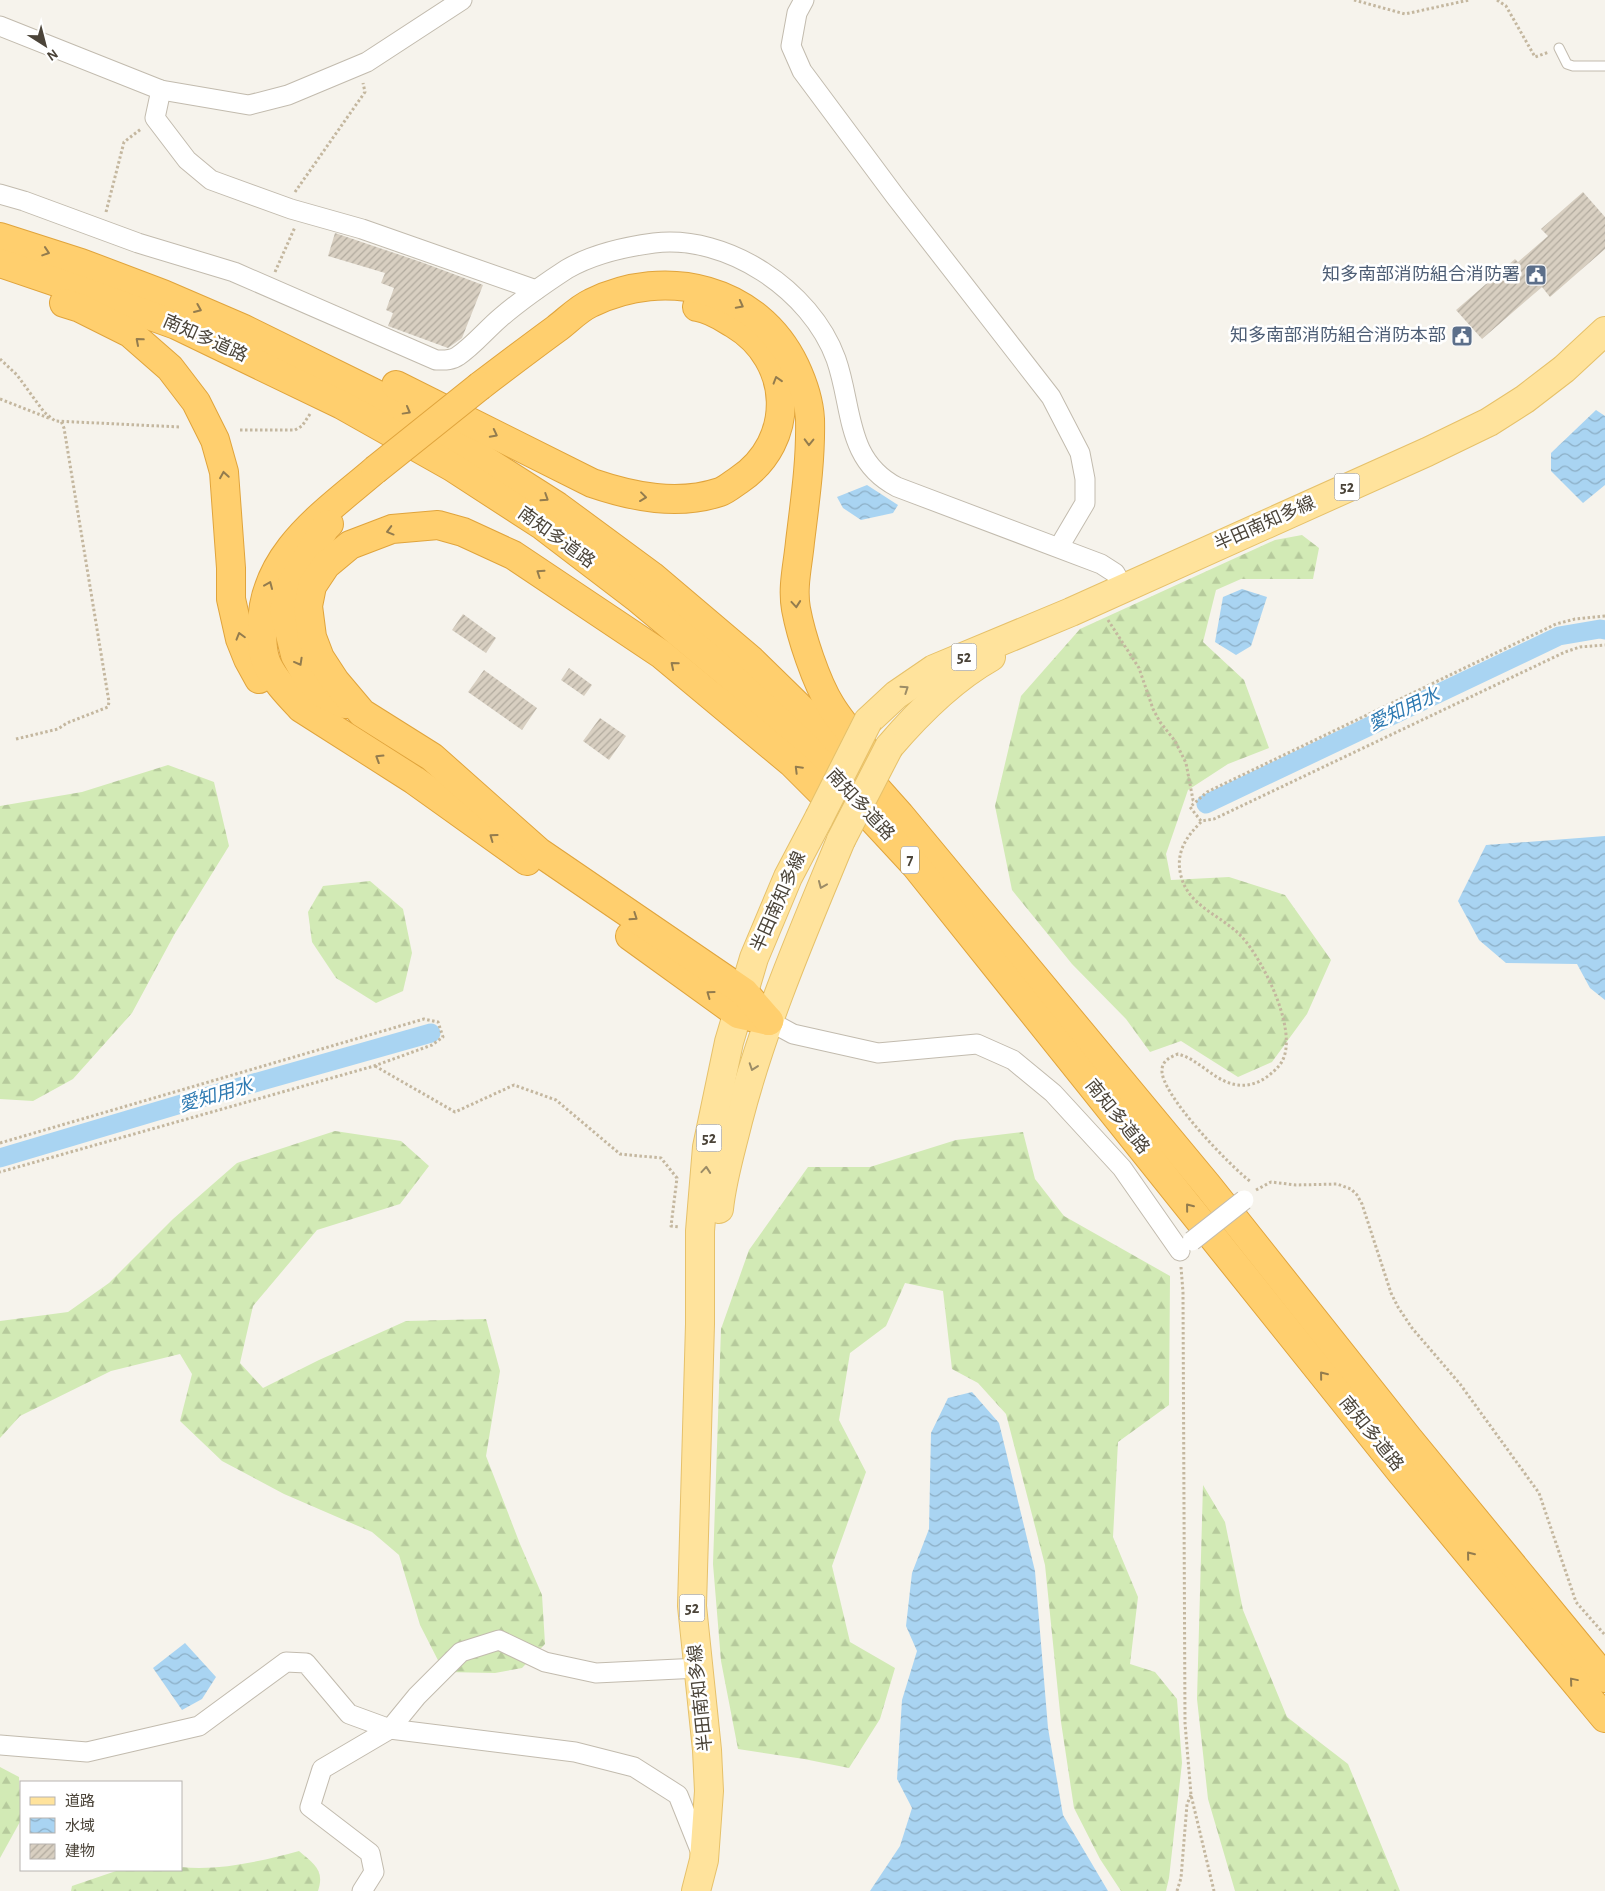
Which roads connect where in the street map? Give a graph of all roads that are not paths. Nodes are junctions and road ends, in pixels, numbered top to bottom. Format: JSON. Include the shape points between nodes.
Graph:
{"nodes":[{"id":1,"x":462,"y":0,"type":"edge"},
{"id":2,"x":804,"y":0,"type":"edge"},
{"id":3,"x":0,"y":26,"type":"edge"},
{"id":4,"x":1559,"y":48,"type":"road end"},
{"id":5,"x":1605,"y":66,"type":"edge"},
{"id":6,"x":161,"y":90,"type":"junction"},
{"id":7,"x":0,"y":194,"type":"edge"},
{"id":8,"x":0,"y":237,"type":"edge"},
{"id":9,"x":0,"y":264,"type":"edge"},
{"id":10,"x":0,"y":283,"type":"edge"},
{"id":11,"x":536,"y":290,"type":"junction"},
{"id":12,"x":242,"y":328,"type":"junction"},
{"id":13,"x":1605,"y":331,"type":"edge"},
{"id":14,"x":484,"y":391,"type":"junction"},
{"id":15,"x":379,"y":474,"type":"junction"},
{"id":16,"x":1059,"y":547,"type":"junction"},
{"id":17,"x":1123,"y":587,"type":"junction"},
{"id":18,"x":1071,"y":612,"type":"junction"},
{"id":19,"x":362,"y":713,"type":"junction"},
{"id":20,"x":344,"y":737,"type":"junction"},
{"id":21,"x":914,"y":865,"type":"junction"},
{"id":22,"x":741,"y":1003,"type":"junction"},
{"id":23,"x":1068,"y":1017,"type":"junction"},
{"id":24,"x":769,"y":1021,"type":"junction"},
{"id":25,"x":1252,"y":1194,"type":"road end"},
{"id":26,"x":700,"y":1324,"type":"junction"},
{"id":27,"x":699,"y":1668,"type":"junction"},
{"id":28,"x":1605,"y":1678,"type":"edge"},
{"id":29,"x":1605,"y":1718,"type":"edge"},
{"id":30,"x":390,"y":1729,"type":"junction"},
{"id":31,"x":0,"y":1745,"type":"edge"},
{"id":32,"x":704,"y":1860,"type":"junction"},
{"id":33,"x":362,"y":1891,"type":"edge"},
{"id":34,"x":696,"y":1891,"type":"edge"}],
"edges":[{"from":1,"to":6,"type":"street","via":[[361,65],[288,95],[249,105]]},
{"from":2,"to":16,"type":"street","via":[[797,13],[791,46],[802,71],[1051,397],[1080,453],[1085,502]]},
{"from":3,"to":6,"type":"street"},
{"from":4,"to":5,"type":"lane","via":[[1567,64]]},
{"from":6,"to":11,"type":"street","via":[[155,118],[187,160],[211,180]]},
{"from":7,"to":11,"type":"street","via":[[138,243],[234,272],[436,360],[448,361],[458,357]]},
{"from":8,"to":12,"type":"highway","name":"南知多道路","number":"7","one_way":true,"via":[[163,294]]},
{"from":9,"to":21,"type":"highway","name":"南知多道路","number":"7","via":[[176,325],[249,359],[342,405],[452,467],[535,521],[636,597],[727,673],[802,743]]},
{"from":20,"to":10,"type":"highway","one_way":true,"via":[[292,719],[264,687],[248,659],[231,599],[224,472],[215,440],[196,402],[170,368],[130,333],[80,308]]},
{"from":11,"to":16,"type":"street","via":[[569,268],[593,257],[618,249],[662,242],[703,246],[749,263],[769,274],[795,297],[822,333],[835,357],[860,452],[885,480]]},
{"from":12,"to":14,"type":"highway","one_way":true,"via":[[265,326],[378,375],[592,483],[641,497],[694,498],[722,491],[750,472],[767,451],[778,430],[782,403],[778,380],[754,337],[708,308],[664,302],[626,306],[582,325]]},
{"from":12,"to":23,"type":"highway","name":"南知多道路","number":"7","one_way":true,"via":[[414,415],[557,506],[652,576],[751,660],[834,741]]},
{"from":13,"to":17,"type":"main road","name":"半田南知多線","number":"52","via":[[1556,375],[1489,422]]},
{"from":14,"to":15,"type":"highway"},
{"from":14,"to":23,"type":"highway","one_way":true,"via":[[590,304],[620,292],[659,286],[697,289],[724,296],[750,310],[771,329],[788,352],[807,395],[810,418],[808,479],[795,581],[796,608],[816,672],[831,706],[892,784],[1066,990]]},
{"from":15,"to":19,"type":"highway","one_way":true,"via":[[325,528],[291,585],[284,610],[295,655],[308,678],[322,693]]},
{"from":20,"to":15,"type":"highway","one_way":true,"via":[[301,708],[267,665],[262,646],[262,612],[268,586],[289,548],[310,526]]},
{"from":16,"to":17,"type":"street","via":[[1101,564],[1115,574]]},
{"from":17,"to":18,"type":"main road","name":"半田南知多線","number":"52"},
{"from":22,"to":18,"type":"main road","name":"半田南知多線","number":"52","one_way":true,"bridge":true,"via":[[758,949],[788,877],[868,721],[896,695],[934,669]]},
{"from":18,"to":24,"type":"main road","name":"半田南知多線","number":"52","one_way":true,"bridge":true,"via":[[984,661],[912,720],[889,747],[841,840],[784,976]]},
{"from":21,"to":19,"type":"highway","one_way":true,"via":[[889,859],[792,763],[661,654],[513,555],[463,532],[438,525],[392,529],[350,545],[326,566],[312,586],[308,606],[312,637],[320,658]]},
{"from":19,"to":22,"type":"highway","one_way":true,"via":[[432,756],[539,852]]},
{"from":22,"to":20,"type":"highway","one_way":true,"via":[[414,780]]},
{"from":29,"to":21,"type":"highway","name":"南知多道路","number":"7","one_way":true,"via":[[1400,1471]]},
{"from":22,"to":24,"type":"highway"},
{"from":26,"to":22,"type":"main road","name":"半田南知多線","number":"52","one_way":true,"via":[[700,1231],[708,1147],[729,1042]]},
{"from":23,"to":28,"type":"highway","name":"南知多道路","number":"7"},
{"from":24,"to":25,"type":"street","bridge":true,"via":[[793,1034],[878,1053],[977,1044],[1013,1060],[1053,1093],[1122,1168],[1186,1246]]},
{"from":24,"to":26,"type":"main road","name":"半田南知多線","number":"52","one_way":true,"via":[[750,1076],[721,1188],[714,1280]]},
{"from":26,"to":27,"type":"main road","name":"半田南知多線","number":"52","via":[[692,1606]]},
{"from":27,"to":30,"type":"street","via":[[596,1673],[545,1662],[498,1640],[461,1652],[417,1696]]},
{"from":27,"to":32,"type":"main road","name":"半田南知多線","number":"52","via":[[709,1792]]},
{"from":30,"to":31,"type":"street","via":[[350,1714],[306,1663],[286,1662],[199,1726],[87,1752]]},
{"from":30,"to":32,"type":"street","via":[[575,1752],[634,1767],[678,1794]]},
{"from":30,"to":33,"type":"street","via":[[322,1769],[310,1807],[370,1853],[374,1872]]},
{"from":32,"to":34,"type":"main road","name":"半田南知多線","number":"52"}]}
